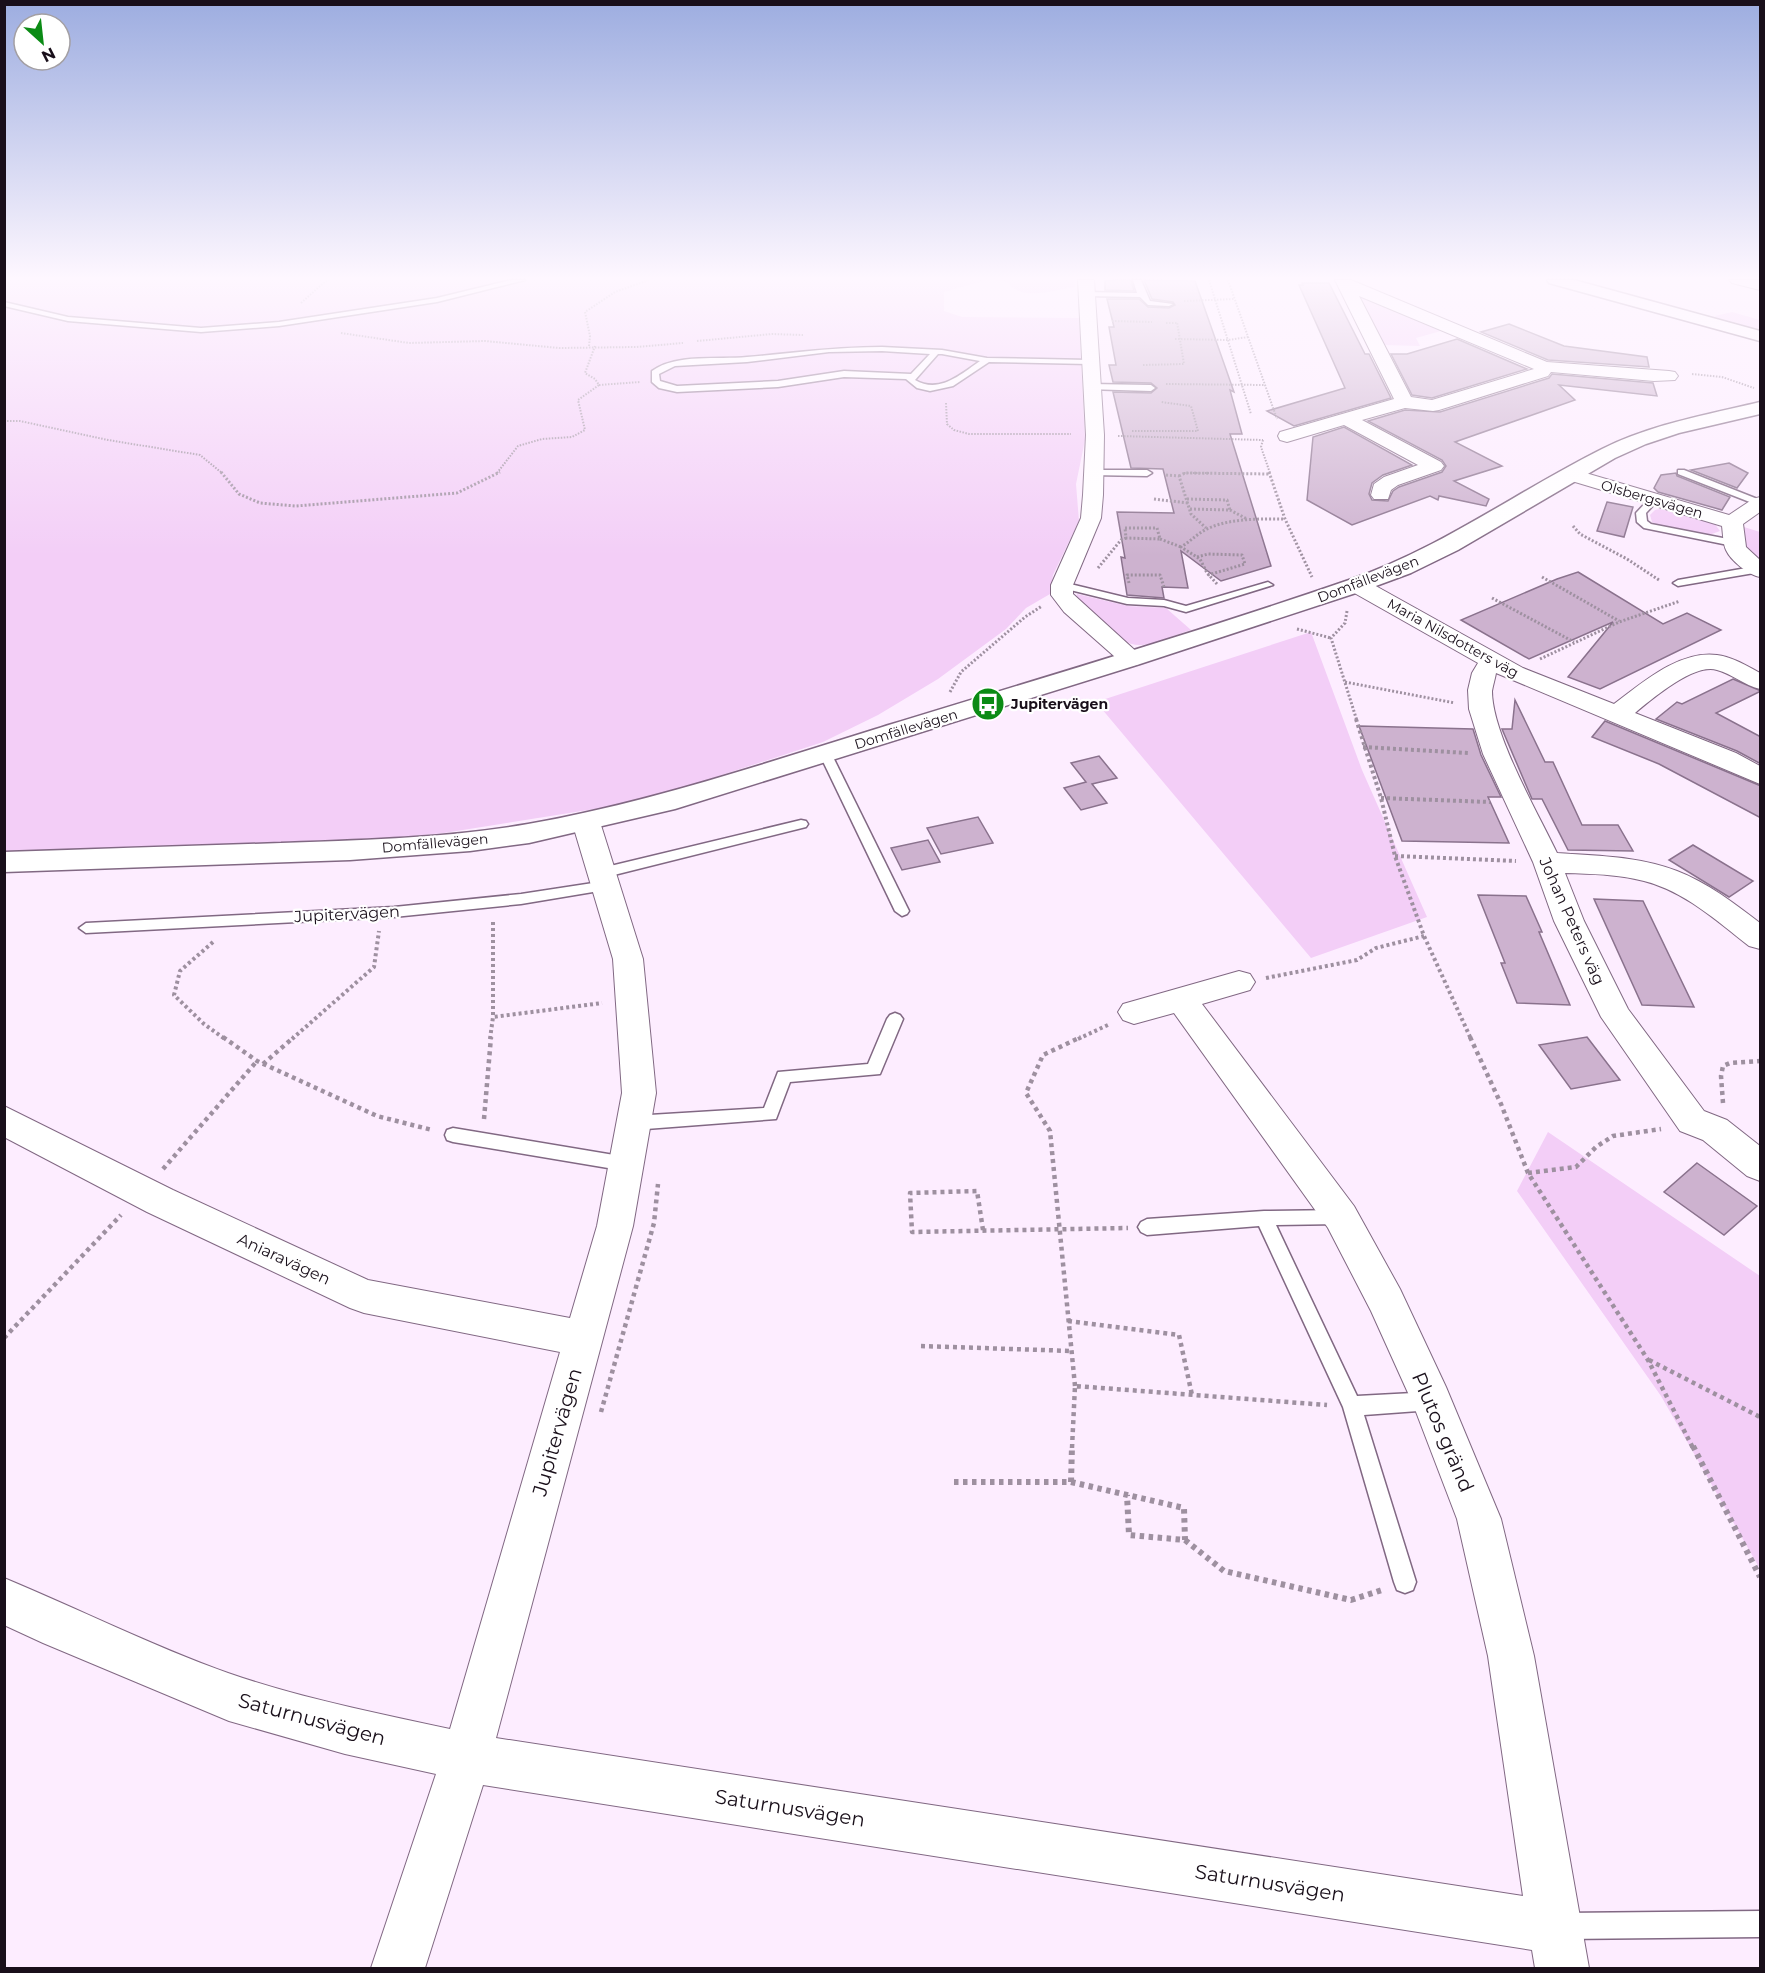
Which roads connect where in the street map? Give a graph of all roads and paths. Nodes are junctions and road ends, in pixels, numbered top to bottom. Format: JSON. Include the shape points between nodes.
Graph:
{"nodes":[{"id":1,"x":585,"y":372,"type":"edge"},
{"id":2,"x":656,"y":372,"type":"edge"},
{"id":3,"x":797,"y":372,"type":"edge"},
{"id":4,"x":799,"y":372,"type":"edge"},
{"id":5,"x":918,"y":372,"type":"edge"},
{"id":6,"x":968,"y":372,"type":"edge"},
{"id":7,"x":1089,"y":372,"type":"edge"},
{"id":8,"x":1239,"y":372,"type":"edge"},
{"id":9,"x":1260,"y":372,"type":"edge"},
{"id":10,"x":1389,"y":372,"type":"edge"},
{"id":11,"x":1542,"y":372,"type":"edge"},
{"id":12,"x":1608,"y":372,"type":"edge"},
{"id":13,"x":1669,"y":376,"type":"joint"},
{"id":14,"x":913,"y":377,"type":"junction"},
{"id":15,"x":656,"y":382,"type":"junction"},
{"id":16,"x":1161,"y":384,"type":"dead end"},
{"id":17,"x":599,"y":385,"type":"junction"},
{"id":18,"x":1243,"y":385,"type":"junction"},
{"id":19,"x":1265,"y":385,"type":"junction"},
{"id":20,"x":1090,"y":387,"type":"junction"},
{"id":21,"x":942,"y":388,"type":"junction"},
{"id":22,"x":1150,"y":388,"type":"dead end"},
{"id":23,"x":1759,"y":399,"type":"edge"},
{"id":24,"x":1154,"y":401,"type":"dead end"},
{"id":25,"x":1404,"y":402,"type":"junction"},
{"id":26,"x":1251,"y":414,"type":"dead end"},
{"id":27,"x":1346,"y":419,"type":"junction"},
{"id":28,"x":4,"y":421,"type":"edge"},
{"id":29,"x":1282,"y":428,"type":"joint"},
{"id":30,"x":1132,"y":431,"type":"dead end"},
{"id":31,"x":1095,"y":435,"type":"junction"},
{"id":32,"x":1094,"y":472,"type":"junction"},
{"id":33,"x":1680,"y":472,"type":"dead end"},
{"id":34,"x":1147,"y":473,"type":"joint"},
{"id":35,"x":1270,"y":474,"type":"junction"},
{"id":36,"x":1179,"y":476,"type":"junction"},
{"id":37,"x":1572,"y":476,"type":"junction"},
{"id":38,"x":1381,"y":495,"type":"dead end"},
{"id":39,"x":1154,"y":499,"type":"dead end"},
{"id":40,"x":1654,"y":499,"type":"junction"},
{"id":41,"x":1187,"y":501,"type":"junction"},
{"id":42,"x":1760,"y":503,"type":"edge"},
{"id":43,"x":1190,"y":509,"type":"junction"},
{"id":44,"x":1230,"y":510,"type":"junction"},
{"id":45,"x":1248,"y":519,"type":"junction"},
{"id":46,"x":1285,"y":519,"type":"junction"},
{"id":47,"x":1573,"y":526,"type":"dead end"},
{"id":48,"x":1206,"y":528,"type":"junction"},
{"id":49,"x":1732,"y":532,"type":"junction"},
{"id":50,"x":1126,"y":538,"type":"junction"},
{"id":51,"x":1160,"y":539,"type":"junction"},
{"id":52,"x":1181,"y":547,"type":"junction"},
{"id":53,"x":1197,"y":557,"type":"junction"},
{"id":54,"x":1759,"y":570,"type":"edge"},
{"id":55,"x":1208,"y":575,"type":"junction"},
{"id":56,"x":1542,"y":577,"type":"dead end"},
{"id":57,"x":1678,"y":583,"type":"joint"},
{"id":58,"x":1268,"y":585,"type":"dead end"},
{"id":59,"x":1357,"y":585,"type":"junction"},
{"id":60,"x":1069,"y":590,"type":"junction"},
{"id":61,"x":1329,"y":594,"type":"junction"},
{"id":62,"x":1231,"y":596,"type":"junction"},
{"id":63,"x":1492,"y":598,"type":"dead end"},
{"id":64,"x":1683,"y":600,"type":"dead end"},
{"id":65,"x":1619,"y":622,"type":"junction"},
{"id":66,"x":1291,"y":627,"type":"dead end"},
{"id":67,"x":1331,"y":638,"type":"junction"},
{"id":68,"x":1574,"y":642,"type":"junction"},
{"id":69,"x":1131,"y":659,"type":"junction"},
{"id":70,"x":1503,"y":667,"type":"junction"},
{"id":71,"x":1344,"y":682,"type":"junction"},
{"id":72,"x":1761,"y":682,"type":"edge"},
{"id":73,"x":947,"y":697,"type":"dead end"},
{"id":74,"x":1482,"y":708,"type":"junction"},
{"id":75,"x":1617,"y":714,"type":"junction"},
{"id":76,"x":1363,"y":747,"type":"junction"},
{"id":77,"x":825,"y":753,"type":"junction"},
{"id":78,"x":1496,"y":754,"type":"junction"},
{"id":79,"x":1761,"y":776,"type":"edge"},
{"id":80,"x":1381,"y":798,"type":"junction"},
{"id":81,"x":1518,"y":803,"type":"junction"},
{"id":82,"x":586,"y":822,"type":"junction"},
{"id":83,"x":801,"y":824,"type":"dead end"},
{"id":84,"x":1395,"y":856,"type":"junction"},
{"id":85,"x":4,"y":862,"type":"edge"},
{"id":86,"x":1547,"y":862,"type":"junction"},
{"id":87,"x":604,"y":880,"type":"junction"},
{"id":88,"x":492,"y":902,"type":"junction"},
{"id":89,"x":902,"y":911,"type":"dead end"},
{"id":90,"x":382,"y":913,"type":"junction"},
{"id":91,"x":226,"y":921,"type":"junction"},
{"id":92,"x":86,"y":928,"type":"dead end"},
{"id":93,"x":1424,"y":936,"type":"junction"},
{"id":94,"x":1761,"y":938,"type":"edge"},
{"id":95,"x":1239,"y":982,"type":"joint"},
{"id":96,"x":1181,"y":999,"type":"junction"},
{"id":97,"x":631,"y":1000,"type":"junction"},
{"id":98,"x":1134,"y":1012,"type":"joint"},
{"id":99,"x":493,"y":1017,"type":"junction"},
{"id":100,"x":895,"y":1019,"type":"dead end"},
{"id":101,"x":257,"y":1061,"type":"junction"},
{"id":102,"x":263,"y":1064,"type":"junction"},
{"id":103,"x":4,"y":1120,"type":"edge"},
{"id":104,"x":633,"y":1123,"type":"junction"},
{"id":105,"x":453,"y":1135,"type":"joint"},
{"id":106,"x":483,"y":1140,"type":"junction"},
{"id":107,"x":626,"y":1164,"type":"junction"},
{"id":108,"x":1761,"y":1166,"type":"edge"},
{"id":109,"x":1551,"y":1170,"type":"dead end"},
{"id":110,"x":1528,"y":1173,"type":"junction"},
{"id":111,"x":143,"y":1191,"type":"junction"},
{"id":112,"x":1341,"y":1217,"type":"junction"},
{"id":113,"x":1264,"y":1218,"type":"junction"},
{"id":114,"x":1147,"y":1227,"type":"joint"},
{"id":115,"x":1059,"y":1229,"type":"junction"},
{"id":116,"x":983,"y":1230,"type":"junction"},
{"id":117,"x":1068,"y":1321,"type":"junction"},
{"id":118,"x":4,"y":1338,"type":"edge"},
{"id":119,"x":583,"y":1339,"type":"junction"},
{"id":120,"x":921,"y":1346,"type":"dead end"},
{"id":121,"x":1072,"y":1351,"type":"junction"},
{"id":122,"x":1648,"y":1360,"type":"junction"},
{"id":123,"x":1075,"y":1386,"type":"junction"},
{"id":124,"x":1192,"y":1395,"type":"junction"},
{"id":125,"x":1432,"y":1401,"type":"junction"},
{"id":126,"x":1352,"y":1406,"type":"junction"},
{"id":127,"x":1761,"y":1417,"type":"edge"},
{"id":128,"x":954,"y":1482,"type":"dead end"},
{"id":129,"x":1071,"y":1482,"type":"junction"},
{"id":130,"x":1127,"y":1495,"type":"junction"},
{"id":131,"x":1185,"y":1540,"type":"junction"},
{"id":132,"x":1761,"y":1577,"type":"edge"},
{"id":133,"x":1405,"y":1582,"type":"joint"},
{"id":134,"x":4,"y":1600,"type":"edge"},
{"id":135,"x":467,"y":1756,"type":"junction"},
{"id":136,"x":1761,"y":1924,"type":"edge"},
{"id":137,"x":1558,"y":1947,"type":"edge"},
{"id":138,"x":398,"y":1968,"type":"edge"}],
"edges":[{"from":1,"to":17,"type":"path"},
{"from":2,"to":15,"type":"lane"},
{"from":3,"to":15,"type":"lane","via":[[778,384],[677,389]]},
{"from":4,"to":14,"type":"lane"},
{"from":5,"to":14,"type":"lane"},
{"from":6,"to":21,"type":"lane"},
{"from":7,"to":20,"type":"street"},
{"from":8,"to":18,"type":"path"},
{"from":9,"to":19,"type":"path"},
{"from":10,"to":25,"type":"street"},
{"from":11,"to":25,"type":"street","via":[[1433,406]]},
{"from":12,"to":13,"type":"street"},
{"from":13,"to":23,"type":"path","via":[[1722,377]]},
{"from":14,"to":21,"type":"lane","via":[[910,380],[916,385]]},
{"from":15,"to":17,"type":"path"},
{"from":16,"to":18,"type":"path"},
{"from":17,"to":28,"type":"path","via":[[578,400],[585,430],[572,437],[518,446],[500,472],[457,493],[296,507],[260,503],[239,494],[216,466],[200,455]]},
{"from":18,"to":19,"type":"path"},
{"from":18,"to":26,"type":"path"},
{"from":19,"to":29,"type":"path"},
{"from":20,"to":22,"type":"lane"},
{"from":20,"to":31,"type":"street"},
{"from":21,"to":31,"type":"path","via":[[947,424],[954,430],[969,434]]},
{"from":23,"to":37,"type":"street","name":"Domfällevägen","via":[[1608,454]]},
{"from":24,"to":30,"type":"path","via":[[1191,406],[1198,431]]},
{"from":25,"to":27,"type":"street"},
{"from":27,"to":29,"type":"street"},
{"from":27,"to":38,"type":"street","via":[[1434,466],[1391,481],[1381,488]]},
{"from":31,"to":32,"type":"street"},
{"from":31,"to":35,"type":"path","via":[[1263,440]]},
{"from":32,"to":34,"type":"lane"},
{"from":32,"to":60,"type":"street","via":[[1091,518]]},
{"from":33,"to":42,"type":"lane"},
{"from":34,"to":36,"type":"path"},
{"from":35,"to":36,"type":"path"},
{"from":35,"to":46,"type":"path"},
{"from":36,"to":41,"type":"path"},
{"from":37,"to":40,"type":"street","name":"Olsbergsvägen"},
{"from":37,"to":59,"type":"street","name":"Domfällevägen","via":[[1450,545]]},
{"from":39,"to":41,"type":"path"},
{"from":40,"to":49,"type":"street","name":"Olsbergsvägen"},
{"from":40,"to":49,"type":"lane","via":[[1641,513],[1642,522],[1648,526]]},
{"from":41,"to":43,"type":"path"},
{"from":41,"to":44,"type":"path","via":[[1227,500]]},
{"from":42,"to":49,"type":"street"},
{"from":43,"to":44,"type":"path"},
{"from":43,"to":48,"type":"path"},
{"from":44,"to":45,"type":"path"},
{"from":45,"to":46,"type":"path"},
{"from":45,"to":48,"type":"path"},
{"from":46,"to":61,"type":"path","via":[[1317,586]]},
{"from":47,"to":57,"type":"path","via":[[1653,578]]},
{"from":48,"to":52,"type":"path"},
{"from":49,"to":54,"type":"street","via":[[1740,555]]},
{"from":50,"to":51,"type":"path"},
{"from":50,"to":51,"type":"path","via":[[1125,528],[1157,528]]},
{"from":50,"to":60,"type":"path"},
{"from":51,"to":52,"type":"path"},
{"from":52,"to":53,"type":"path"},
{"from":53,"to":55,"type":"path"},
{"from":53,"to":55,"type":"path","via":[[1242,555],[1245,564]]},
{"from":54,"to":57,"type":"lane"},
{"from":55,"to":62,"type":"path"},
{"from":56,"to":65,"type":"path"},
{"from":58,"to":62,"type":"lane"},
{"from":59,"to":61,"type":"street","name":"Domfällevägen"},
{"from":59,"to":70,"type":"street","name":"Maria Nilsdotters väg"},
{"from":60,"to":62,"type":"lane","via":[[1186,609]]},
{"from":60,"to":69,"type":"street","via":[[1072,607]]},
{"from":60,"to":73,"type":"path","via":[[1037,609],[961,672]]},
{"from":61,"to":67,"type":"path","via":[[1348,606],[1345,622]]},
{"from":61,"to":69,"type":"street","name":"Domfällevägen"},
{"from":63,"to":68,"type":"path"},
{"from":64,"to":65,"type":"path"},
{"from":65,"to":68,"type":"path"},
{"from":66,"to":67,"type":"path"},
{"from":67,"to":71,"type":"path"},
{"from":68,"to":70,"type":"path"},
{"from":69,"to":77,"type":"street","name":"Domfällevägen"},
{"from":70,"to":74,"type":"street","name":"Johan Peters väg","via":[[1484,673],[1480,690]]},
{"from":70,"to":75,"type":"street","name":"Maria Nilsdotters väg"},
{"from":71,"to":74,"type":"path"},
{"from":71,"to":76,"type":"path"},
{"from":72,"to":75,"type":"street","via":[[1719,663],[1699,662],[1660,682]]},
{"from":74,"to":78,"type":"street","name":"Johan Peters väg"},
{"from":75,"to":79,"type":"street","name":"Maria Nilsdotters väg"},
{"from":76,"to":78,"type":"path"},
{"from":76,"to":80,"type":"path"},
{"from":77,"to":82,"type":"street","name":"Domfällevägen","via":[[675,800]]},
{"from":77,"to":89,"type":"lane"},
{"from":78,"to":81,"type":"street","name":"Johan Peters väg"},
{"from":80,"to":81,"type":"path"},
{"from":80,"to":84,"type":"path"},
{"from":81,"to":86,"type":"street","name":"Johan Peters väg"},
{"from":82,"to":85,"type":"street","name":"Domfällevägen","via":[[410,847]]},
{"from":82,"to":87,"type":"street","name":"Jupitervägen"},
{"from":83,"to":87,"type":"lane"},
{"from":84,"to":86,"type":"path"},
{"from":84,"to":93,"type":"path"},
{"from":86,"to":94,"type":"street","via":[[1632,869],[1668,878]]},
{"from":86,"to":108,"type":"street","name":"Johan Peters väg","via":[[1569,921],[1617,1017],[1692,1121],[1714,1130]]},
{"from":87,"to":88,"type":"lane","name":"Jupitervägen"},
{"from":87,"to":97,"type":"street","name":"Jupitervägen","via":[[628,959]]},
{"from":88,"to":90,"type":"lane","name":"Jupitervägen"},
{"from":88,"to":99,"type":"path"},
{"from":90,"to":91,"type":"lane","name":"Jupitervägen"},
{"from":90,"to":102,"type":"path","via":[[374,966]]},
{"from":91,"to":92,"type":"lane","name":"Jupitervägen"},
{"from":91,"to":101,"type":"path","via":[[215,940],[180,971],[174,995],[204,1024]]},
{"from":93,"to":95,"type":"path","via":[[1376,948],[1357,960]]},
{"from":93,"to":110,"type":"path","via":[[1501,1104]]},
{"from":95,"to":96,"type":"street"},
{"from":96,"to":98,"type":"street"},
{"from":96,"to":112,"type":"street","name":"Plutos gränd"},
{"from":97,"to":99,"type":"path"},
{"from":97,"to":104,"type":"street","name":"Jupitervägen","via":[[639,1093]]},
{"from":98,"to":115,"type":"path","via":[[1043,1055],[1026,1093],[1050,1131]]},
{"from":99,"to":106,"type":"path"},
{"from":100,"to":104,"type":"lane","via":[[874,1070],[784,1076],[770,1114]]},
{"from":101,"to":102,"type":"path"},
{"from":101,"to":111,"type":"path"},
{"from":102,"to":105,"type":"path","via":[[376,1116]]},
{"from":103,"to":111,"type":"street","name":"Aniaravägen"},
{"from":104,"to":107,"type":"street","name":"Jupitervägen"},
{"from":105,"to":106,"type":"lane"},
{"from":106,"to":107,"type":"lane"},
{"from":107,"to":119,"type":"street","name":"Jupitervägen","via":[[615,1226]]},
{"from":109,"to":110,"type":"path"},
{"from":110,"to":122,"type":"path"},
{"from":111,"to":118,"type":"path"},
{"from":111,"to":119,"type":"street","name":"Aniaravägen","via":[[364,1296]]},
{"from":112,"to":113,"type":"lane"},
{"from":112,"to":125,"type":"street","name":"Plutos gränd","via":[[1386,1301]]},
{"from":113,"to":114,"type":"lane"},
{"from":113,"to":126,"type":"lane"},
{"from":114,"to":115,"type":"path"},
{"from":115,"to":116,"type":"path"},
{"from":115,"to":117,"type":"path"},
{"from":116,"to":116,"type":"path","via":[[912,1232],[910,1193],[977,1191]]},
{"from":117,"to":121,"type":"path"},
{"from":117,"to":124,"type":"path","via":[[1179,1335]]},
{"from":119,"to":135,"type":"street","name":"Jupitervägen"},
{"from":120,"to":121,"type":"path"},
{"from":121,"to":123,"type":"path"},
{"from":122,"to":127,"type":"path"},
{"from":122,"to":132,"type":"path"},
{"from":123,"to":124,"type":"path"},
{"from":123,"to":129,"type":"path"},
{"from":124,"to":126,"type":"path"},
{"from":125,"to":126,"type":"lane"},
{"from":125,"to":137,"type":"street","name":"Plutos gränd","via":[[1479,1519],[1511,1656]]},
{"from":126,"to":133,"type":"lane"},
{"from":128,"to":129,"type":"path"},
{"from":129,"to":130,"type":"path"},
{"from":130,"to":131,"type":"path","via":[[1184,1508]]},
{"from":130,"to":131,"type":"path","via":[[1129,1535]]},
{"from":131,"to":133,"type":"path","via":[[1224,1571],[1351,1600]]},
{"from":134,"to":135,"type":"street","name":"Saturnusvägen","via":[[59,1627],[229,1697],[345,1730]]},
{"from":135,"to":137,"type":"street","name":"Saturnusvägen"},
{"from":135,"to":138,"type":"street","name":"Jupitervägen"},
{"from":136,"to":137,"type":"lane"}]}
